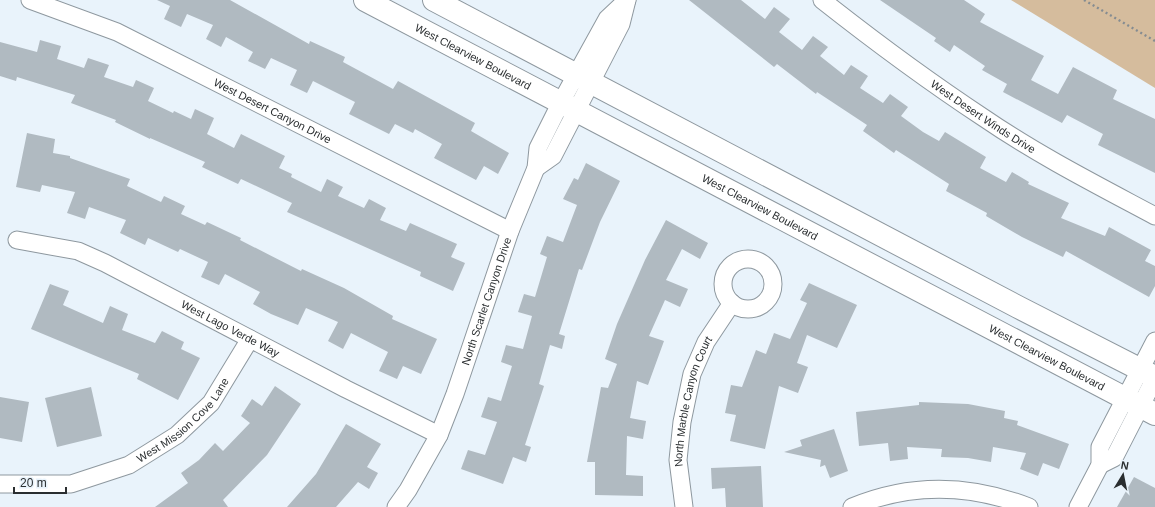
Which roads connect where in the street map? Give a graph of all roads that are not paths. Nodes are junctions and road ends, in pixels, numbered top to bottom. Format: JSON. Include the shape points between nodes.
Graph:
{"nodes":[{"id":1,"x":30,"y":0,"type":"edge"},
{"id":2,"x":365,"y":0,"type":"edge"},
{"id":3,"x":434,"y":0,"type":"edge"},
{"id":4,"x":822,"y":0,"type":"edge"},
{"id":5,"x":583,"y":79,"type":"junction"},
{"id":6,"x":568,"y":108,"type":"junction"},
{"id":7,"x":1155,"y":216,"type":"edge"},
{"id":8,"x":510,"y":231,"type":"junction"},
{"id":9,"x":16,"y":240,"type":"dead end"},
{"id":10,"x":732,"y":304,"type":"dead end"},
{"id":11,"x":250,"y":339,"type":"junction"},
{"id":12,"x":1155,"y":341,"type":"edge"},
{"id":13,"x":1150,"y":374,"type":"edge"},
{"id":14,"x":1140,"y":406,"type":"edge"},
{"id":15,"x":439,"y":435,"type":"junction"},
{"id":16,"x":0,"y":484,"type":"edge"},
{"id":17,"x":396,"y":507,"type":"edge"},
{"id":18,"x":684,"y":507,"type":"edge"},
{"id":19,"x":852,"y":507,"type":"edge"},
{"id":20,"x":1029,"y":507,"type":"edge"},
{"id":21,"x":1078,"y":507,"type":"edge"}],
"edges":[{"from":1,"to":8,"type":"street","name":"West Desert Canyon Drive","via":[[124,35]]},
{"from":2,"to":6,"type":"street","name":"West Clearview Boulevard"},
{"from":3,"to":5,"type":"street"},
{"from":4,"to":7,"type":"street","name":"West Desert Winds Drive","via":[[985,119],[1075,173]]},
{"from":5,"to":6,"type":"street","name":"North Scarlet Canyon Drive"},
{"from":5,"to":13,"type":"street","via":[[769,174],[1018,308]]},
{"from":6,"to":8,"type":"street","name":"North Scarlet Canyon Drive","via":[[538,148],[536,168]]},
{"from":6,"to":14,"type":"street","name":"West Clearview Boulevard"},
{"from":8,"to":15,"type":"street","name":"North Scarlet Canyon Drive"},
{"from":9,"to":11,"type":"street","name":"West Lago Verde Way","via":[[78,251],[106,263]]},
{"from":10,"to":18,"type":"street","name":"North Marble Canyon Court","via":[[706,342],[692,374],[682,422],[678,460]]},
{"from":11,"to":15,"type":"street","name":"West Lago Verde Way"},
{"from":11,"to":16,"type":"street","name":"West Mission Cove Lane","via":[[211,403],[177,435],[129,465],[71,484]]},
{"from":12,"to":13,"type":"street"},
{"from":13,"to":14,"type":"street"},
{"from":14,"to":21,"type":"street","via":[[1114,458],[1100,465]]},
{"from":15,"to":17,"type":"street","name":"North Scarlet Canyon Drive"},
{"from":19,"to":20,"type":"street","via":[[886,496],[930,488],[1004,497]]}]}
